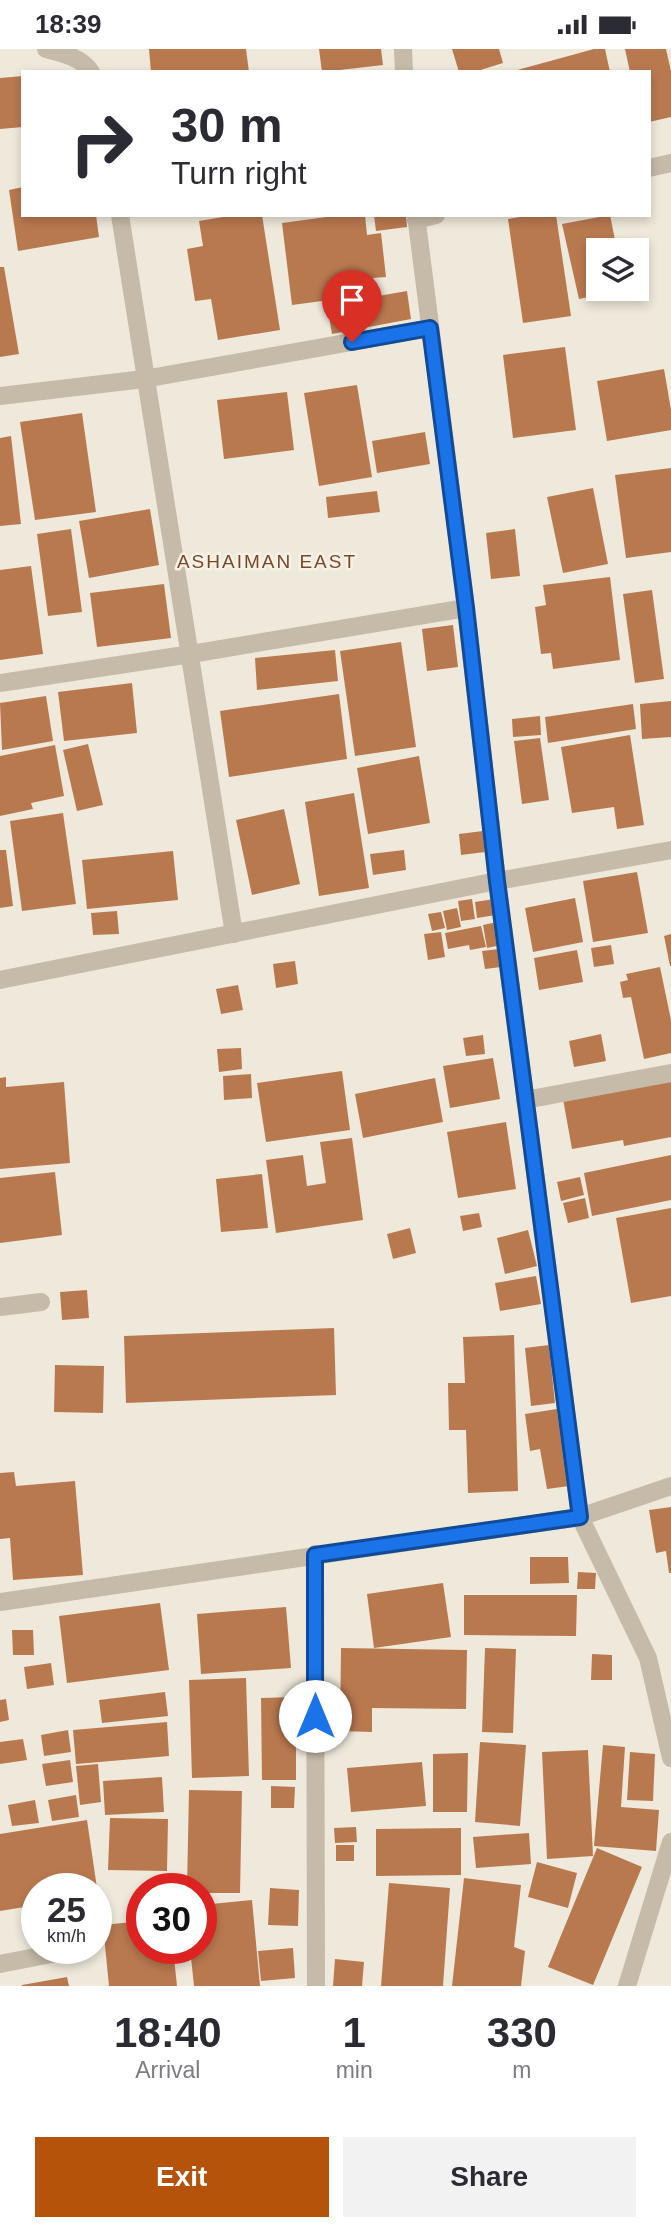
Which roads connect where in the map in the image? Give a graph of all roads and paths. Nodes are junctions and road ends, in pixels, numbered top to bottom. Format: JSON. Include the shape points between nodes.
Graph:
{"nodes":[{"id":1,"x":46,"y":49,"type":"edge"},
{"id":2,"x":403,"y":49,"type":"edge"},
{"id":3,"x":90,"y":70,"type":"edge"},
{"id":4,"x":404,"y":70,"type":"edge"},
{"id":5,"x":671,"y":163,"type":"edge"},
{"id":6,"x":651,"y":168,"type":"edge"},
{"id":7,"x":120,"y":217,"type":"edge"},
{"id":8,"x":416,"y":218,"type":"edge"},
{"id":9,"x":430,"y":328,"type":"junction"},
{"id":10,"x":144,"y":379,"type":"junction"},
{"id":11,"x":0,"y":396,"type":"edge"},
{"id":12,"x":466,"y":608,"type":"junction"},
{"id":13,"x":191,"y":654,"type":"junction"},
{"id":14,"x":0,"y":683,"type":"edge"},
{"id":15,"x":671,"y":849,"type":"edge"},
{"id":16,"x":497,"y":881,"type":"junction"},
{"id":17,"x":234,"y":934,"type":"junction"},
{"id":18,"x":0,"y":980,"type":"edge"},
{"id":19,"x":671,"y":1073,"type":"edge"},
{"id":20,"x":525,"y":1100,"type":"junction"},
{"id":21,"x":41,"y":1302,"type":"dead end"},
{"id":22,"x":0,"y":1307,"type":"edge"},
{"id":23,"x":671,"y":1486,"type":"edge"},
{"id":24,"x":580,"y":1517,"type":"junction"},
{"id":25,"x":315,"y":1555,"type":"junction"},
{"id":26,"x":0,"y":1602,"type":"edge"},
{"id":27,"x":671,"y":1758,"type":"edge"},
{"id":28,"x":671,"y":1842,"type":"edge"},
{"id":29,"x":21,"y":1960,"type":"edge"},
{"id":30,"x":0,"y":1964,"type":"edge"},
{"id":31,"x":316,"y":1986,"type":"edge"},
{"id":32,"x":627,"y":1986,"type":"edge"}],
"edges":[{"from":1,"to":3,"type":"street","via":[[68,54]]},
{"from":2,"to":4,"type":"street"},
{"from":5,"to":6,"type":"street"},
{"from":7,"to":10,"type":"street"},
{"from":8,"to":9,"type":"street"},
{"from":9,"to":10,"type":"street"},
{"from":9,"to":12,"type":"street"},
{"from":10,"to":11,"type":"street"},
{"from":10,"to":13,"type":"street"},
{"from":12,"to":13,"type":"street"},
{"from":12,"to":16,"type":"street"},
{"from":13,"to":14,"type":"street"},
{"from":13,"to":17,"type":"street"},
{"from":15,"to":16,"type":"street"},
{"from":16,"to":17,"type":"street"},
{"from":16,"to":20,"type":"street"},
{"from":17,"to":18,"type":"street"},
{"from":19,"to":20,"type":"street"},
{"from":20,"to":24,"type":"street"},
{"from":21,"to":22,"type":"street"},
{"from":23,"to":24,"type":"street"},
{"from":24,"to":25,"type":"street"},
{"from":24,"to":27,"type":"street","via":[[648,1658]]},
{"from":25,"to":26,"type":"street"},
{"from":25,"to":31,"type":"street"},
{"from":28,"to":32,"type":"street"},
{"from":29,"to":30,"type":"street"}]}
